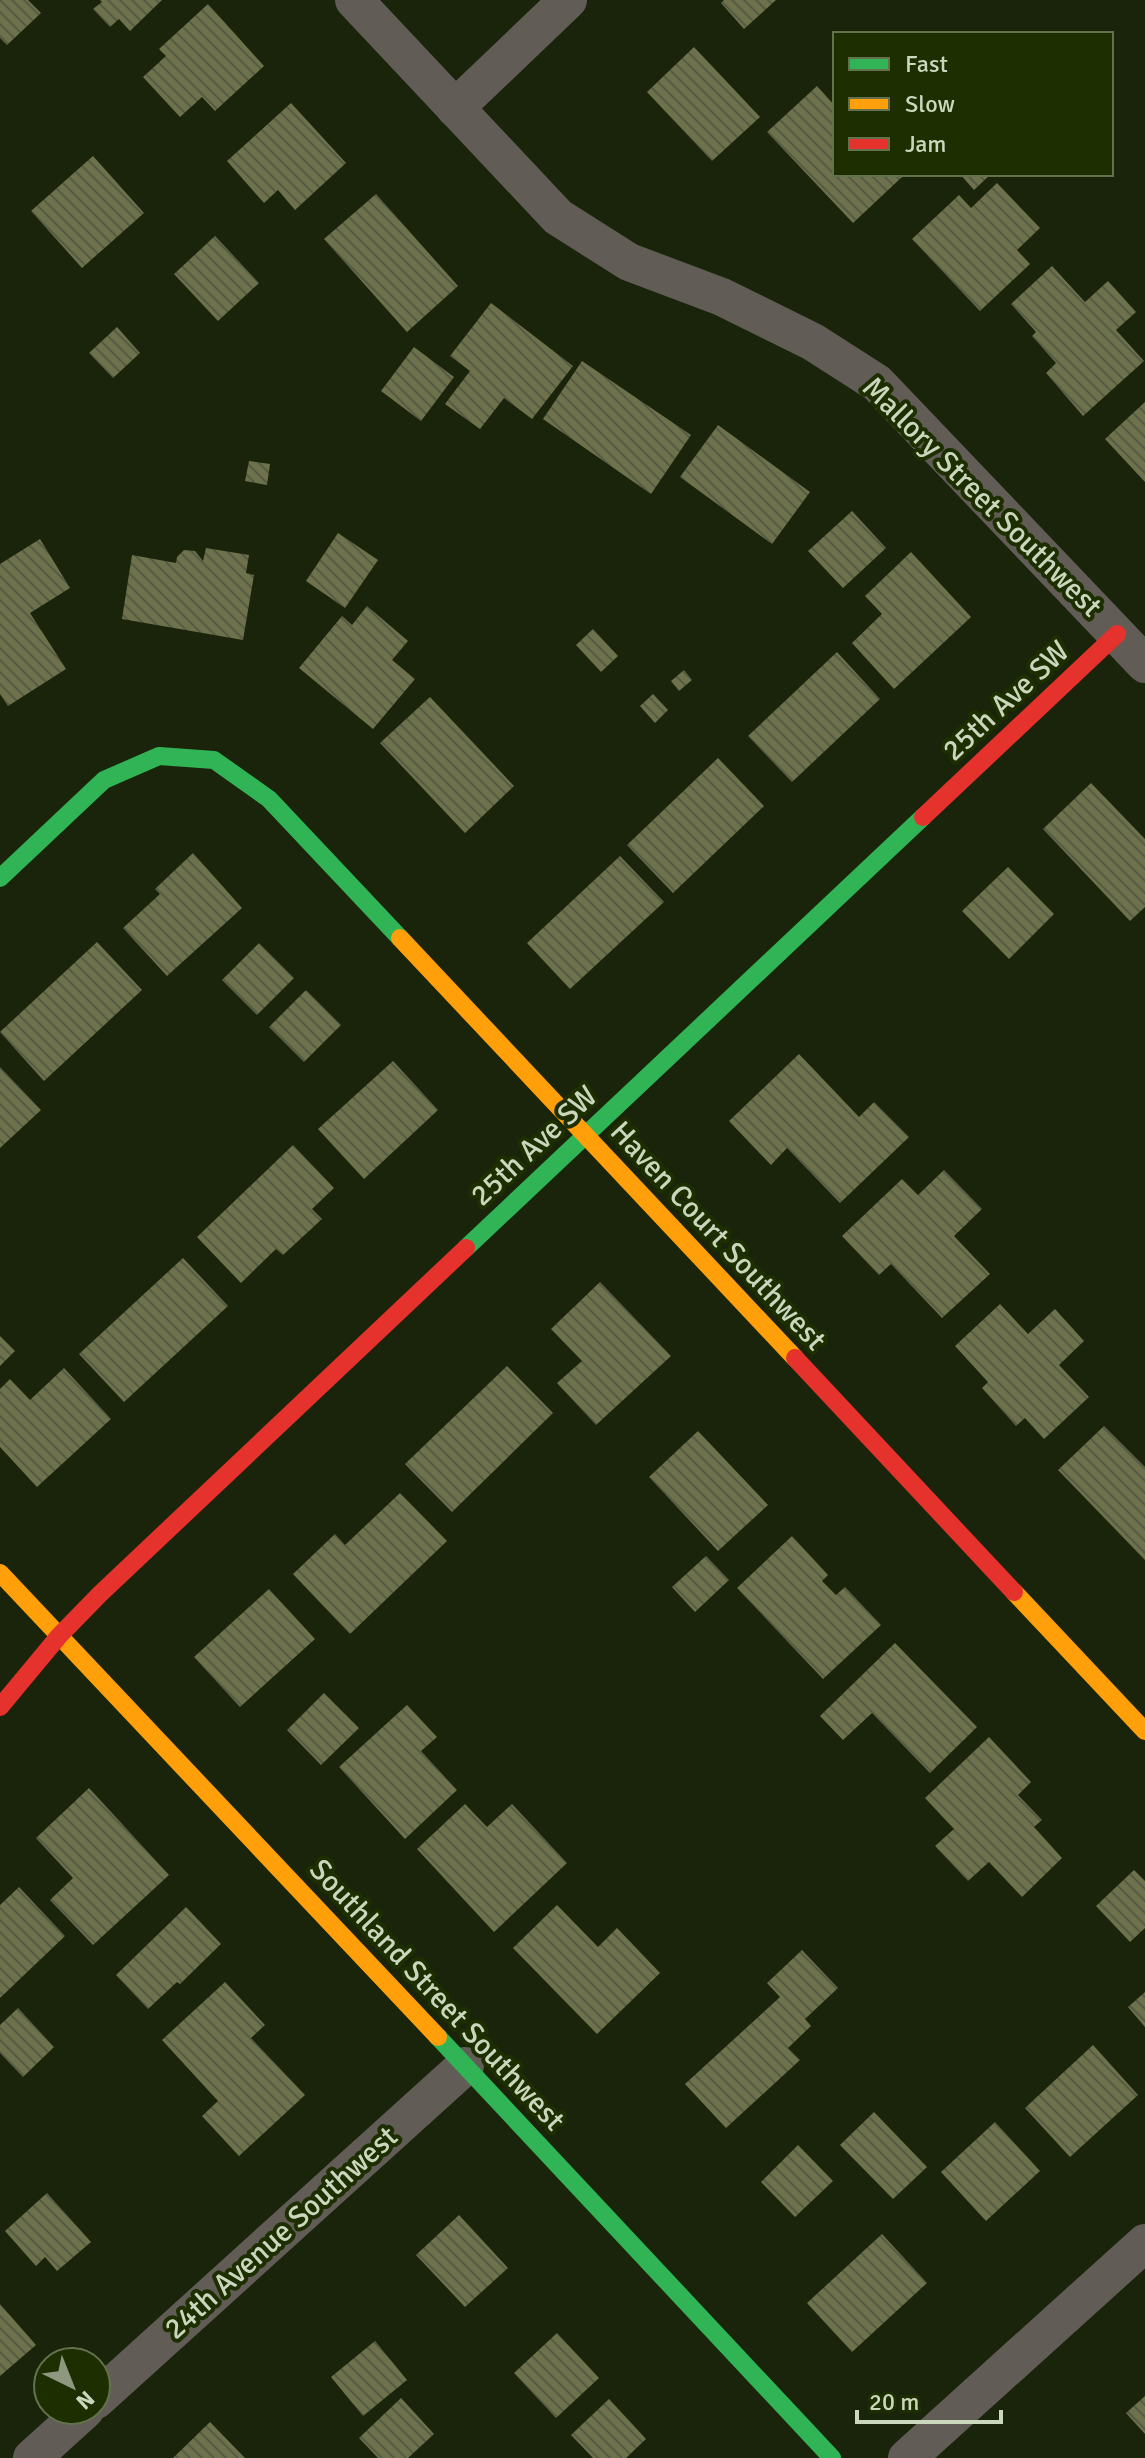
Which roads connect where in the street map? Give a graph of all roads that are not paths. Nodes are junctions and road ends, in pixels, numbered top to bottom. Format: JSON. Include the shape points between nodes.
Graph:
{"nodes":[{"id":1,"x":354,"y":0,"type":"edge"},
{"id":2,"x":568,"y":0,"type":"edge"},
{"id":3,"x":455,"y":108,"type":"junction"},
{"id":4,"x":1117,"y":634,"type":"junction"},
{"id":5,"x":1145,"y":664,"type":"edge"},
{"id":6,"x":0,"y":878,"type":"edge"},
{"id":7,"x":585,"y":1136,"type":"junction"},
{"id":8,"x":0,"y":1573,"type":"edge"},
{"id":9,"x":59,"y":1636,"type":"junction"},
{"id":10,"x":0,"y":1707,"type":"edge"},
{"id":11,"x":1145,"y":1731,"type":"edge"},
{"id":12,"x":465,"y":2066,"type":"junction"},
{"id":13,"x":1145,"y":2243,"type":"edge"},
{"id":14,"x":112,"y":2386,"type":"edge"},
{"id":15,"x":67,"y":2426,"type":"edge"},
{"id":16,"x":32,"y":2458,"type":"edge"},
{"id":17,"x":832,"y":2458,"type":"edge"},
{"id":18,"x":907,"y":2458,"type":"edge"}],
"edges":[{"from":1,"to":3,"type":"street","name":"Mallory Street Southwest"},
{"from":2,"to":3,"type":"street"},
{"from":3,"to":4,"type":"street","name":"Mallory Street Southwest","via":[[558,217],[629,262],[722,297],[813,342],[877,383]]},
{"from":4,"to":5,"type":"street","name":"Mallory Street Southwest"},
{"from":4,"to":7,"type":"street","name":"25th Ave SW"},
{"from":6,"to":7,"type":"street","name":"Haven Court Southwest","via":[[104,780],[159,756],[214,760],[269,799]]},
{"from":7,"to":9,"type":"street","name":"25th Ave SW"},
{"from":7,"to":11,"type":"street","name":"Haven Court Southwest"},
{"from":8,"to":9,"type":"street","name":"Southland Street Southwest"},
{"from":9,"to":10,"type":"street","name":"25th Ave SW"},
{"from":9,"to":12,"type":"street","name":"Southland Street Southwest"},
{"from":12,"to":14,"type":"street","name":"24th Avenue Southwest"},
{"from":12,"to":17,"type":"street","name":"Southland Street Southwest"},
{"from":13,"to":18,"type":"street"},
{"from":15,"to":16,"type":"street"}]}
